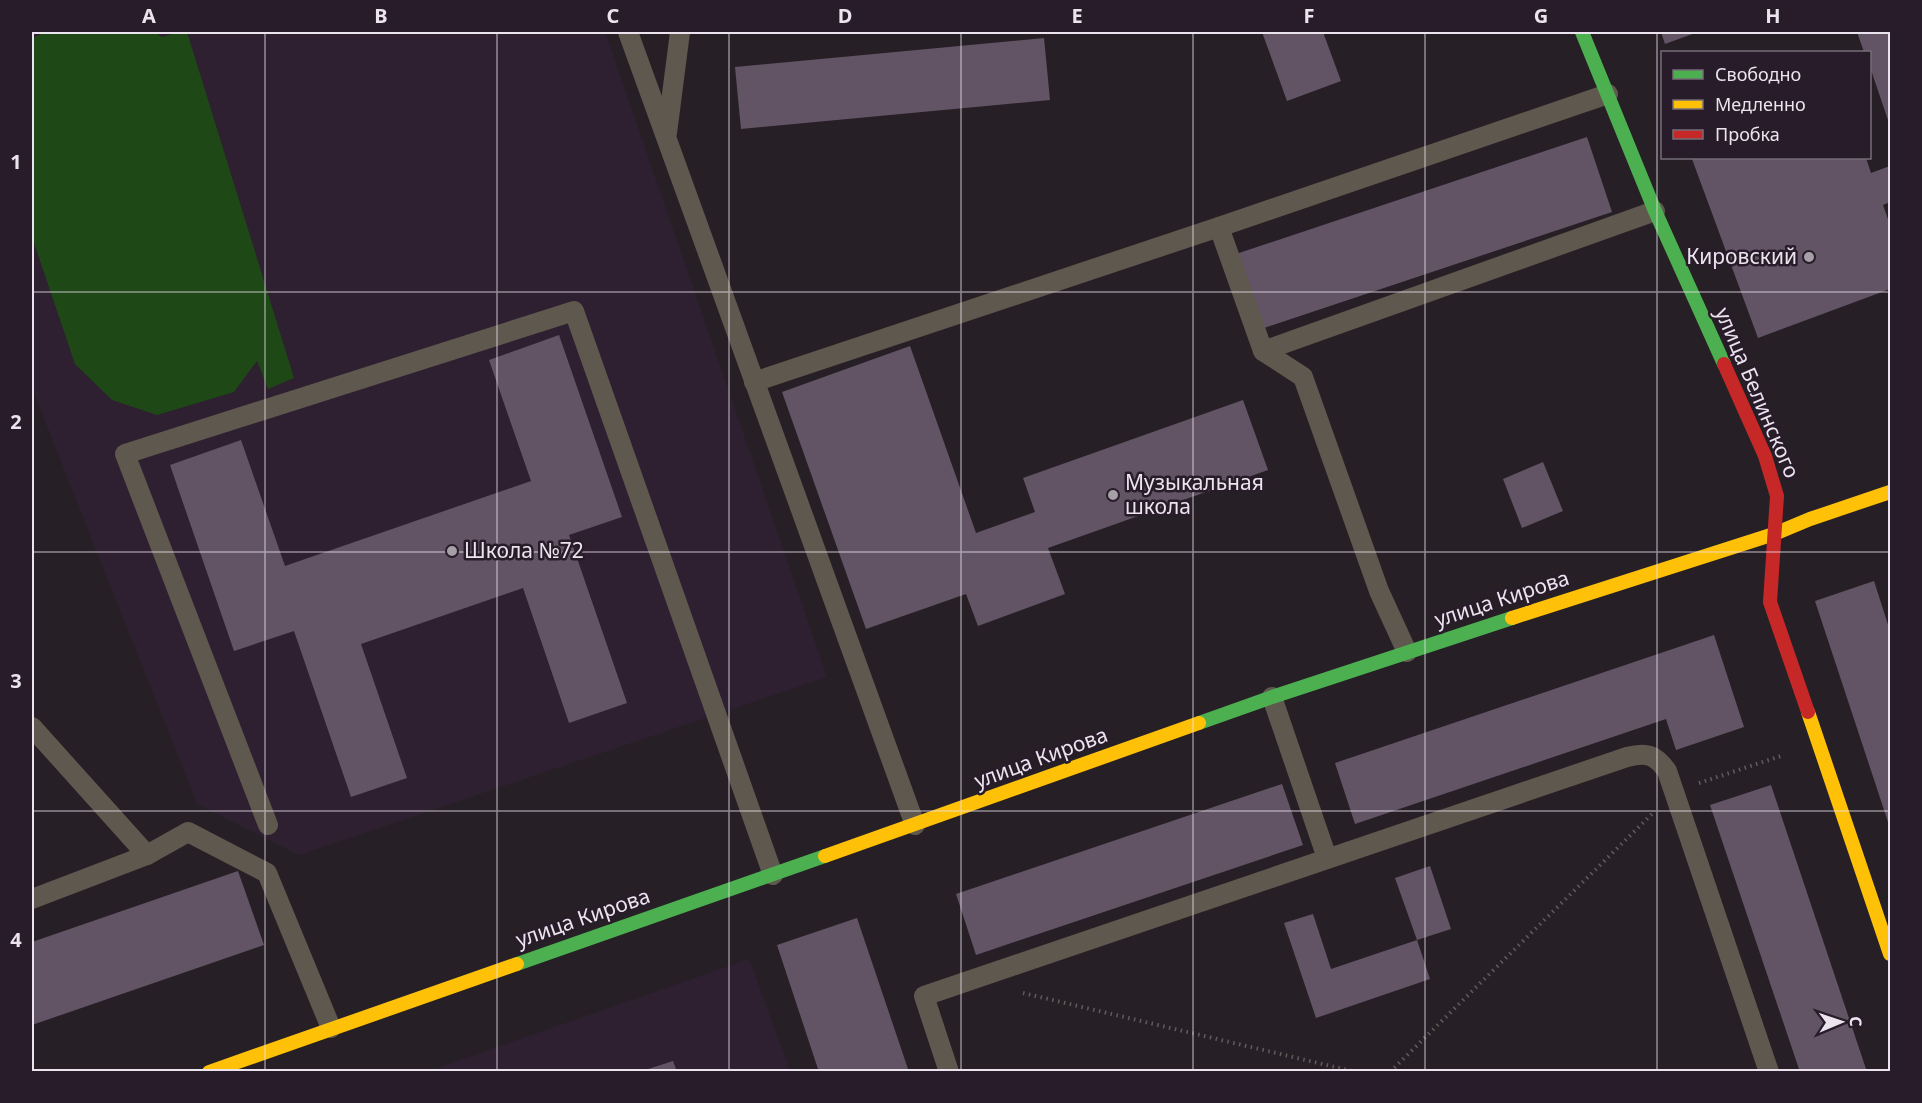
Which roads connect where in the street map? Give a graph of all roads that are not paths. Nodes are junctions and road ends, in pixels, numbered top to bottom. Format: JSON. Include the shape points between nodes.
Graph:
{"nodes":[{"id":1,"x":628,"y":32,"type":"edge"},
{"id":2,"x":680,"y":32,"type":"edge"},
{"id":3,"x":1582,"y":32,"type":"edge"},
{"id":4,"x":1608,"y":94,"type":"junction"},
{"id":5,"x":666,"y":139,"type":"junction"},
{"id":6,"x":1655,"y":211,"type":"junction"},
{"id":7,"x":1219,"y":227,"type":"junction"},
{"id":8,"x":1263,"y":351,"type":"junction"},
{"id":9,"x":754,"y":382,"type":"junction"},
{"id":10,"x":1890,"y":492,"type":"edge"},
{"id":11,"x":1774,"y":534,"type":"junction"},
{"id":12,"x":1407,"y":652,"type":"junction"},
{"id":13,"x":1272,"y":697,"type":"junction"},
{"id":14,"x":32,"y":727,"type":"edge"},
{"id":15,"x":268,"y":825,"type":"dead end"},
{"id":16,"x":915,"y":825,"type":"junction"},
{"id":17,"x":147,"y":855,"type":"junction"},
{"id":18,"x":1327,"y":858,"type":"junction"},
{"id":19,"x":773,"y":875,"type":"junction"},
{"id":20,"x":32,"y":898,"type":"edge"},
{"id":21,"x":1890,"y":954,"type":"edge"},
{"id":22,"x":331,"y":1028,"type":"junction"},
{"id":23,"x":209,"y":1071,"type":"edge"},
{"id":24,"x":949,"y":1071,"type":"edge"},
{"id":25,"x":1769,"y":1071,"type":"edge"}],
"edges":[{"from":1,"to":5,"type":"lane"},
{"from":2,"to":5,"type":"lane"},
{"from":3,"to":4,"type":"street","name":"улица Белинского"},
{"from":4,"to":6,"type":"street","name":"улица Белинского"},
{"from":4,"to":7,"type":"lane"},
{"from":5,"to":9,"type":"lane"},
{"from":6,"to":8,"type":"lane"},
{"from":6,"to":11,"type":"street","name":"улица Белинского","via":[[1765,456],[1777,496]]},
{"from":7,"to":8,"type":"lane"},
{"from":7,"to":9,"type":"lane"},
{"from":8,"to":12,"type":"lane","via":[[1303,377],[1379,591]]},
{"from":9,"to":16,"type":"lane"},
{"from":10,"to":11,"type":"street","name":"улица Кирова"},
{"from":11,"to":12,"type":"street","name":"улица Кирова"},
{"from":11,"to":21,"type":"street","name":"улица Белинского","via":[[1770,602]]},
{"from":12,"to":13,"type":"street","name":"улица Кирова"},
{"from":13,"to":16,"type":"street","name":"улица Кирова"},
{"from":13,"to":18,"type":"lane"},
{"from":14,"to":17,"type":"lane"},
{"from":15,"to":19,"type":"lane","via":[[125,454],[574,311]]},
{"from":16,"to":19,"type":"street","name":"улица Кирова"},
{"from":17,"to":20,"type":"lane"},
{"from":17,"to":22,"type":"lane","via":[[188,832],[267,873]]},
{"from":18,"to":24,"type":"lane","via":[[924,996]]},
{"from":18,"to":25,"type":"lane","via":[[1640,753],[1652,756],[1667,771]]},
{"from":19,"to":22,"type":"street","name":"улица Кирова"},
{"from":22,"to":23,"type":"street","name":"улица Кирова"}]}
